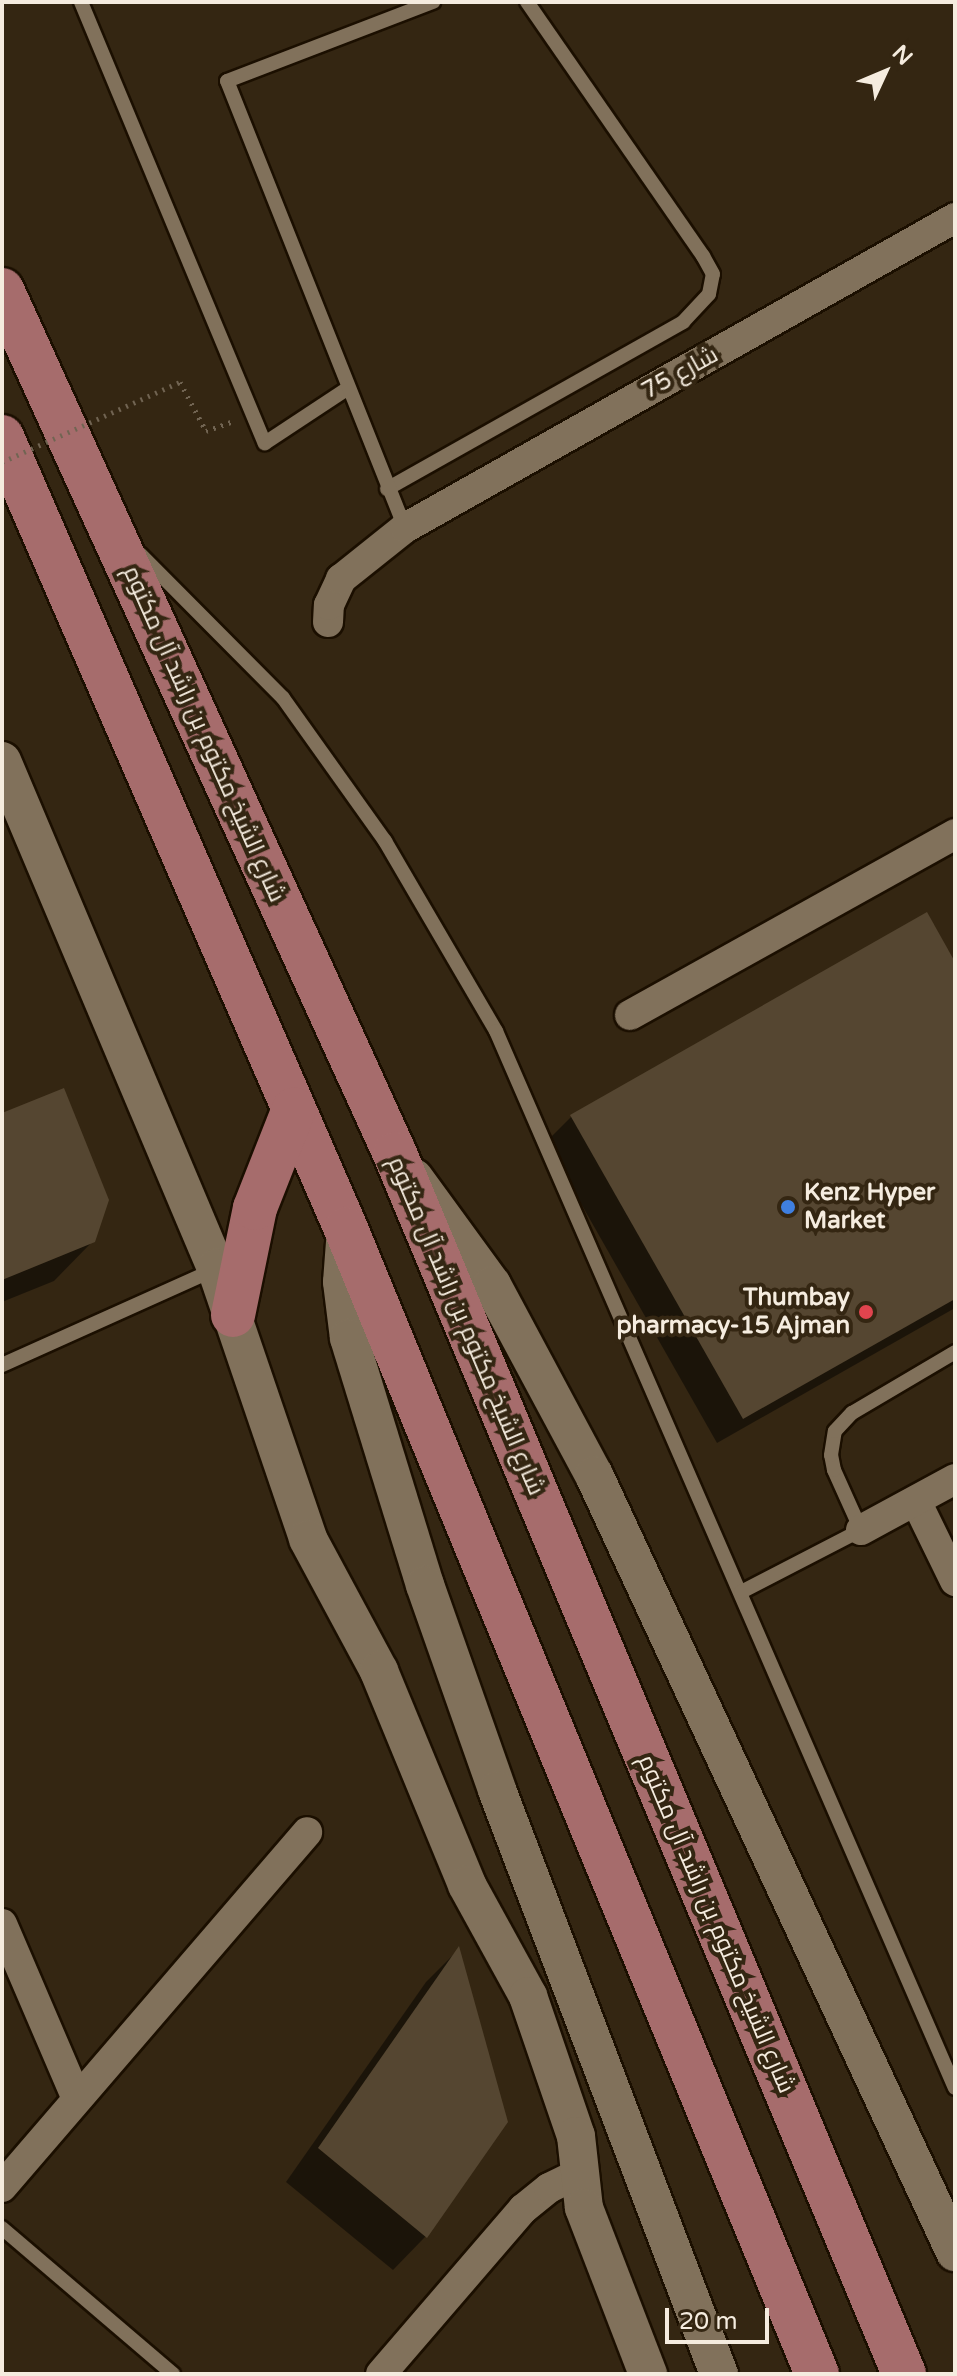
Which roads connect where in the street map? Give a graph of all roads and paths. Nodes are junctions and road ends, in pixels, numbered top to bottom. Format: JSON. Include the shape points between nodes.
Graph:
{"nodes":[{"id":1,"x":81,"y":2,"type":"edge"},
{"id":2,"x":433,"y":2,"type":"edge"},
{"id":3,"x":527,"y":2,"type":"edge"},
{"id":4,"x":955,"y":218,"type":"edge"},
{"id":5,"x":2,"y":290,"type":"edge"},
{"id":6,"x":347,"y":389,"type":"junction"},
{"id":7,"x":206,"y":431,"type":"dead end"},
{"id":8,"x":2,"y":437,"type":"edge"},
{"id":9,"x":2,"y":462,"type":"edge"},
{"id":10,"x":387,"y":489,"type":"junction"},
{"id":11,"x":109,"y":522,"type":"junction"},
{"id":12,"x":405,"y":528,"type":"junction"},
{"id":13,"x":328,"y":622,"type":"dead end"},
{"id":14,"x":2,"y":761,"type":"edge"},
{"id":15,"x":955,"y":834,"type":"edge"},
{"id":16,"x":630,"y":1015,"type":"dead end"},
{"id":17,"x":294,"y":1109,"type":"junction"},
{"id":18,"x":395,"y":1154,"type":"junction"},
{"id":19,"x":346,"y":1229,"type":"junction"},
{"id":20,"x":216,"y":1268,"type":"junction"},
{"id":21,"x":233,"y":1315,"type":"junction"},
{"id":22,"x":955,"y":1352,"type":"edge"},
{"id":23,"x":2,"y":1365,"type":"edge"},
{"id":24,"x":955,"y":1479,"type":"edge"},
{"id":25,"x":916,"y":1501,"type":"junction"},
{"id":26,"x":861,"y":1530,"type":"junction"},
{"id":27,"x":955,"y":1581,"type":"edge"},
{"id":28,"x":741,"y":1592,"type":"junction"},
{"id":29,"x":307,"y":1832,"type":"dead end"},
{"id":30,"x":2,"y":1924,"type":"edge"},
{"id":31,"x":955,"y":2088,"type":"edge"},
{"id":32,"x":77,"y":2099,"type":"junction"},
{"id":33,"x":578,"y":2174,"type":"junction"},
{"id":34,"x":2,"y":2187,"type":"edge"},
{"id":35,"x":2,"y":2228,"type":"edge"},
{"id":36,"x":955,"y":2252,"type":"edge"},
{"id":37,"x":389,"y":2371,"type":"edge"},
{"id":38,"x":173,"y":2374,"type":"edge"},
{"id":39,"x":648,"y":2374,"type":"edge"},
{"id":40,"x":719,"y":2374,"type":"edge"},
{"id":41,"x":817,"y":2374,"type":"edge"},
{"id":42,"x":904,"y":2374,"type":"edge"}],
"edges":[{"from":1,"to":6,"type":"lane","via":[[265,443]]},
{"from":2,"to":6,"type":"lane","via":[[227,81]]},
{"from":3,"to":10,"type":"lane","via":[[703,256],[713,274],[709,294],[683,322]]},
{"from":4,"to":12,"type":"street","name":"شارع 75"},
{"from":5,"to":11,"type":"main road","name":"شارع الشيخ مكتوم بن راشد آل مكتوم"},
{"from":6,"to":10,"type":"lane"},
{"from":7,"to":9,"type":"path","bridge":true,"via":[[180,382]]},
{"from":8,"to":17,"type":"main road"},
{"from":10,"to":12,"type":"lane"},
{"from":11,"to":18,"type":"main road","name":"شارع الشيخ مكتوم بن راشد آل مكتوم"},
{"from":11,"to":28,"type":"lane","via":[[283,698],[385,841],[439,930],[521,1081]]},
{"from":12,"to":13,"type":"street","name":"شارع 75","via":[[341,579]]},
{"from":14,"to":20,"type":"street"},
{"from":15,"to":16,"type":"street"},
{"from":17,"to":19,"type":"main road"},
{"from":17,"to":21,"type":"main road","via":[[247,1232]]},
{"from":18,"to":36,"type":"street","via":[[492,1285],[594,1475]]},
{"from":18,"to":42,"type":"main road","name":"شارع الشيخ مكتوم بن راشد آل مكتوم"},
{"from":19,"to":40,"type":"street","via":[[342,1282],[349,1338],[425,1585],[502,1805]]},
{"from":19,"to":41,"type":"main road"},
{"from":20,"to":21,"type":"street"},
{"from":20,"to":23,"type":"lane"},
{"from":21,"to":33,"type":"street","via":[[282,1475],[308,1539],[379,1671],[467,1885],[528,1996],[565,2095],[576,2136]]},
{"from":22,"to":26,"type":"lane","via":[[852,1413],[835,1431],[831,1455]]},
{"from":24,"to":25,"type":"street"},
{"from":25,"to":26,"type":"street"},
{"from":25,"to":27,"type":"street"},
{"from":26,"to":28,"type":"lane"},
{"from":28,"to":31,"type":"lane"},
{"from":29,"to":32,"type":"street"},
{"from":30,"to":32,"type":"street"},
{"from":32,"to":34,"type":"street"},
{"from":33,"to":37,"type":"street","via":[[523,2209]]},
{"from":33,"to":39,"type":"street","via":[[590,2224]]},
{"from":35,"to":38,"type":"lane"}]}
